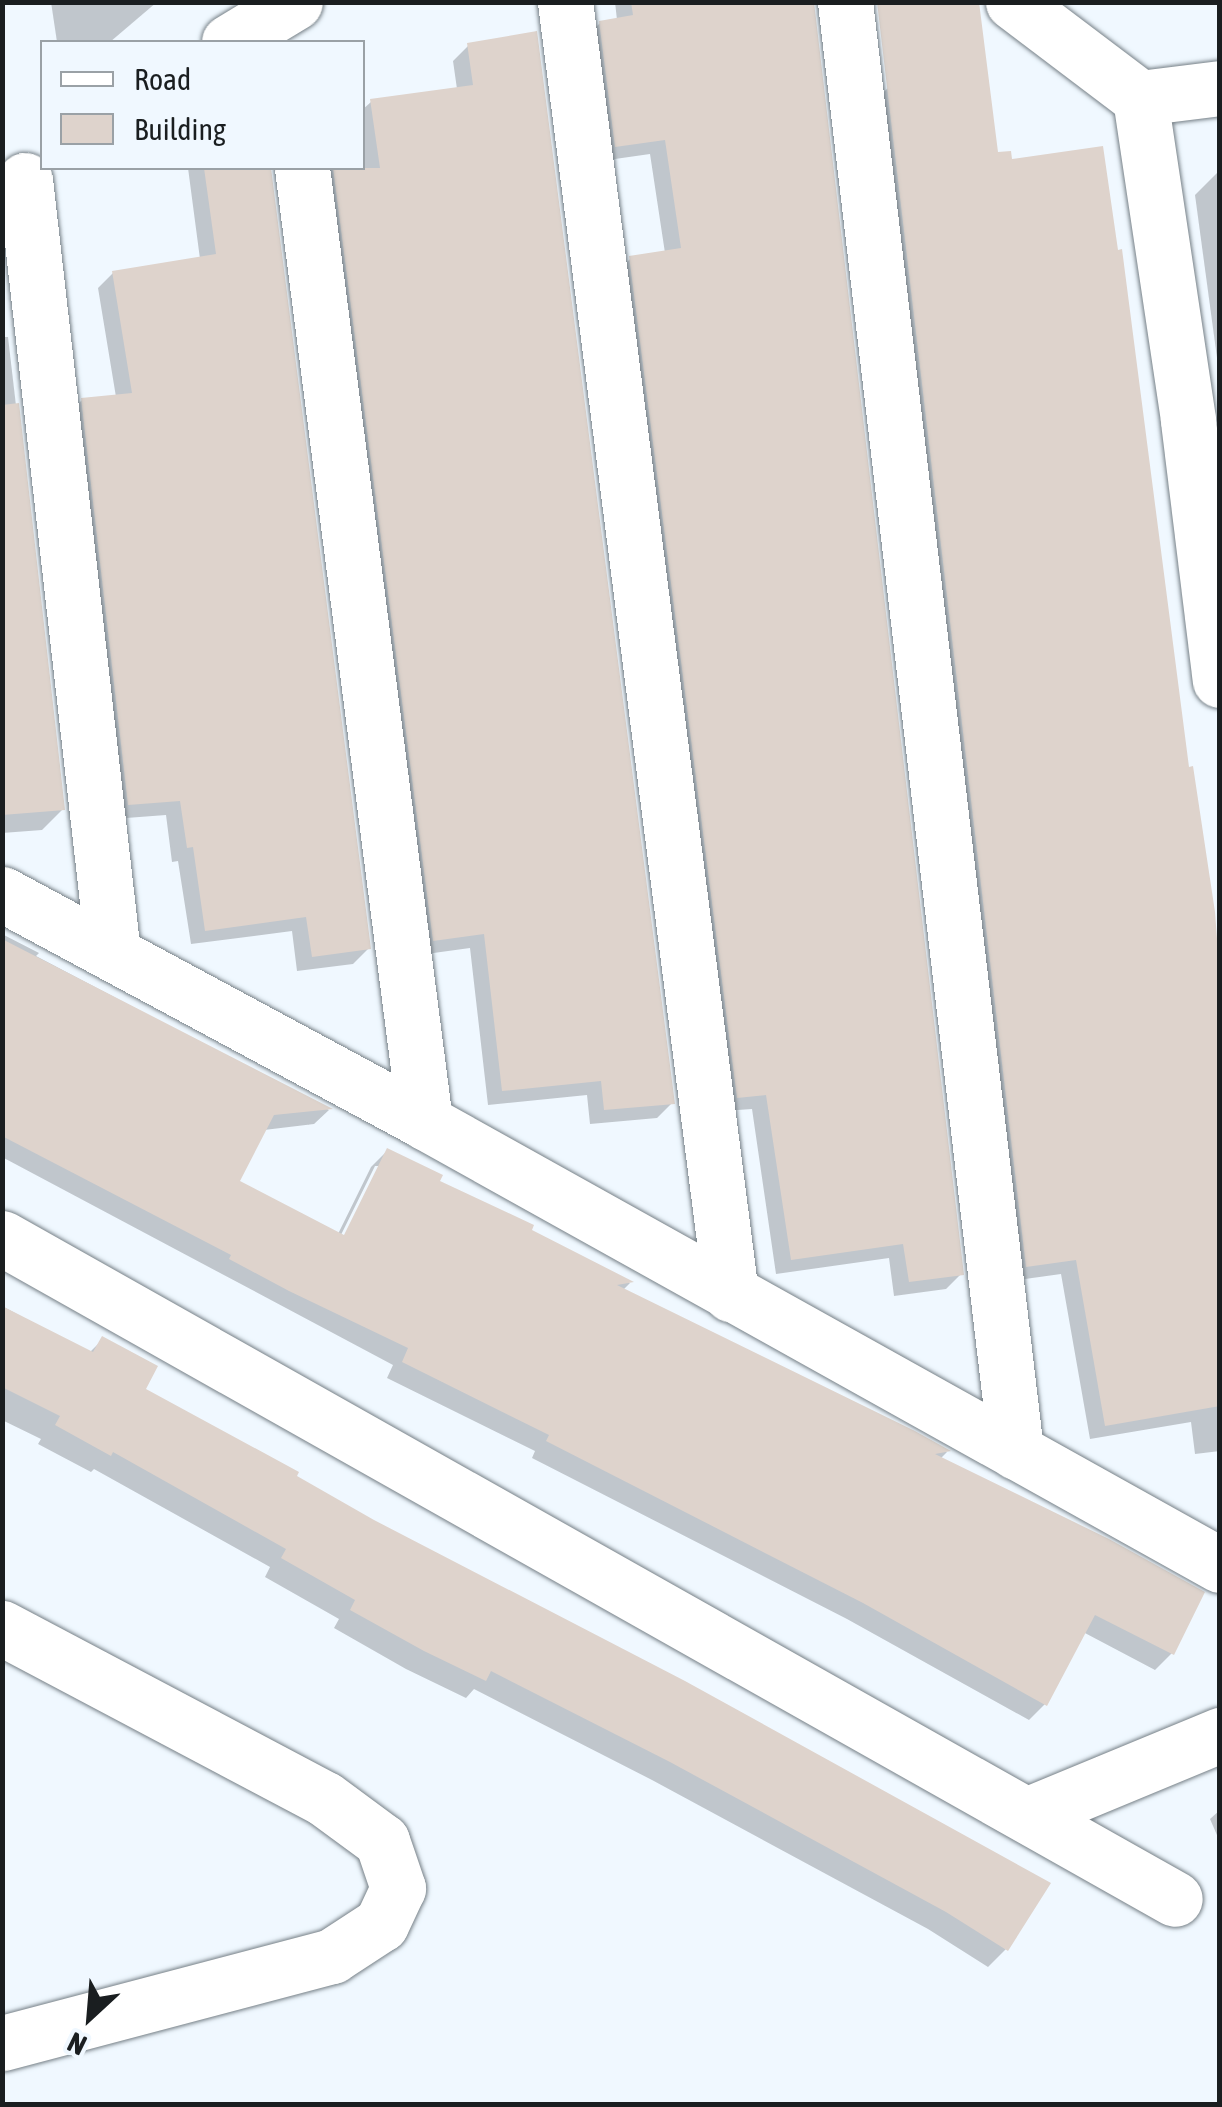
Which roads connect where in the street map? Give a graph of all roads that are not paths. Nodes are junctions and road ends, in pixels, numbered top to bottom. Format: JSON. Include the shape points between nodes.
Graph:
{"nodes":[{"id":1,"x":565,"y":2,"type":"edge"},
{"id":2,"x":845,"y":2,"type":"edge"},
{"id":3,"x":1013,"y":2,"type":"edge"},
{"id":4,"x":287,"y":18,"type":"edge"},
{"id":5,"x":235,"y":40,"type":"edge"},
{"id":6,"x":1220,"y":88,"type":"edge"},
{"id":7,"x":1140,"y":98,"type":"junction"},
{"id":8,"x":302,"y":170,"type":"edge"},
{"id":9,"x":23,"y":182,"type":"edge"},
{"id":10,"x":1204,"y":419,"type":"edge"},
{"id":11,"x":1220,"y":680,"type":"edge"},
{"id":12,"x":2,"y":894,"type":"edge"},
{"id":13,"x":114,"y":953,"type":"junction"},
{"id":14,"x":425,"y":1122,"type":"junction"},
{"id":15,"x":2,"y":1238,"type":"edge"},
{"id":16,"x":731,"y":1294,"type":"junction"},
{"id":17,"x":1016,"y":1452,"type":"junction"},
{"id":18,"x":1220,"y":1565,"type":"edge"},
{"id":19,"x":2,"y":1628,"type":"edge"},
{"id":20,"x":1220,"y":1735,"type":"edge"},
{"id":21,"x":1029,"y":1814,"type":"junction"},
{"id":22,"x":1175,"y":1900,"type":"dead end"},
{"id":23,"x":5,"y":2040,"type":"edge"}],
"edges":[{"from":1,"to":16,"type":"street"},
{"from":2,"to":17,"type":"street"},
{"from":3,"to":7,"type":"street"},
{"from":4,"to":5,"type":"street"},
{"from":6,"to":7,"type":"street"},
{"from":7,"to":10,"type":"street"},
{"from":8,"to":14,"type":"street"},
{"from":9,"to":13,"type":"street"},
{"from":10,"to":11,"type":"street"},
{"from":12,"to":13,"type":"street"},
{"from":13,"to":14,"type":"street"},
{"from":14,"to":16,"type":"street"},
{"from":15,"to":21,"type":"street"},
{"from":16,"to":17,"type":"street"},
{"from":17,"to":18,"type":"street"},
{"from":19,"to":23,"type":"street","via":[[325,1798],[382,1841],[398,1888],[380,1924],[332,1956]]},
{"from":20,"to":21,"type":"street"},
{"from":21,"to":22,"type":"street"}]}
